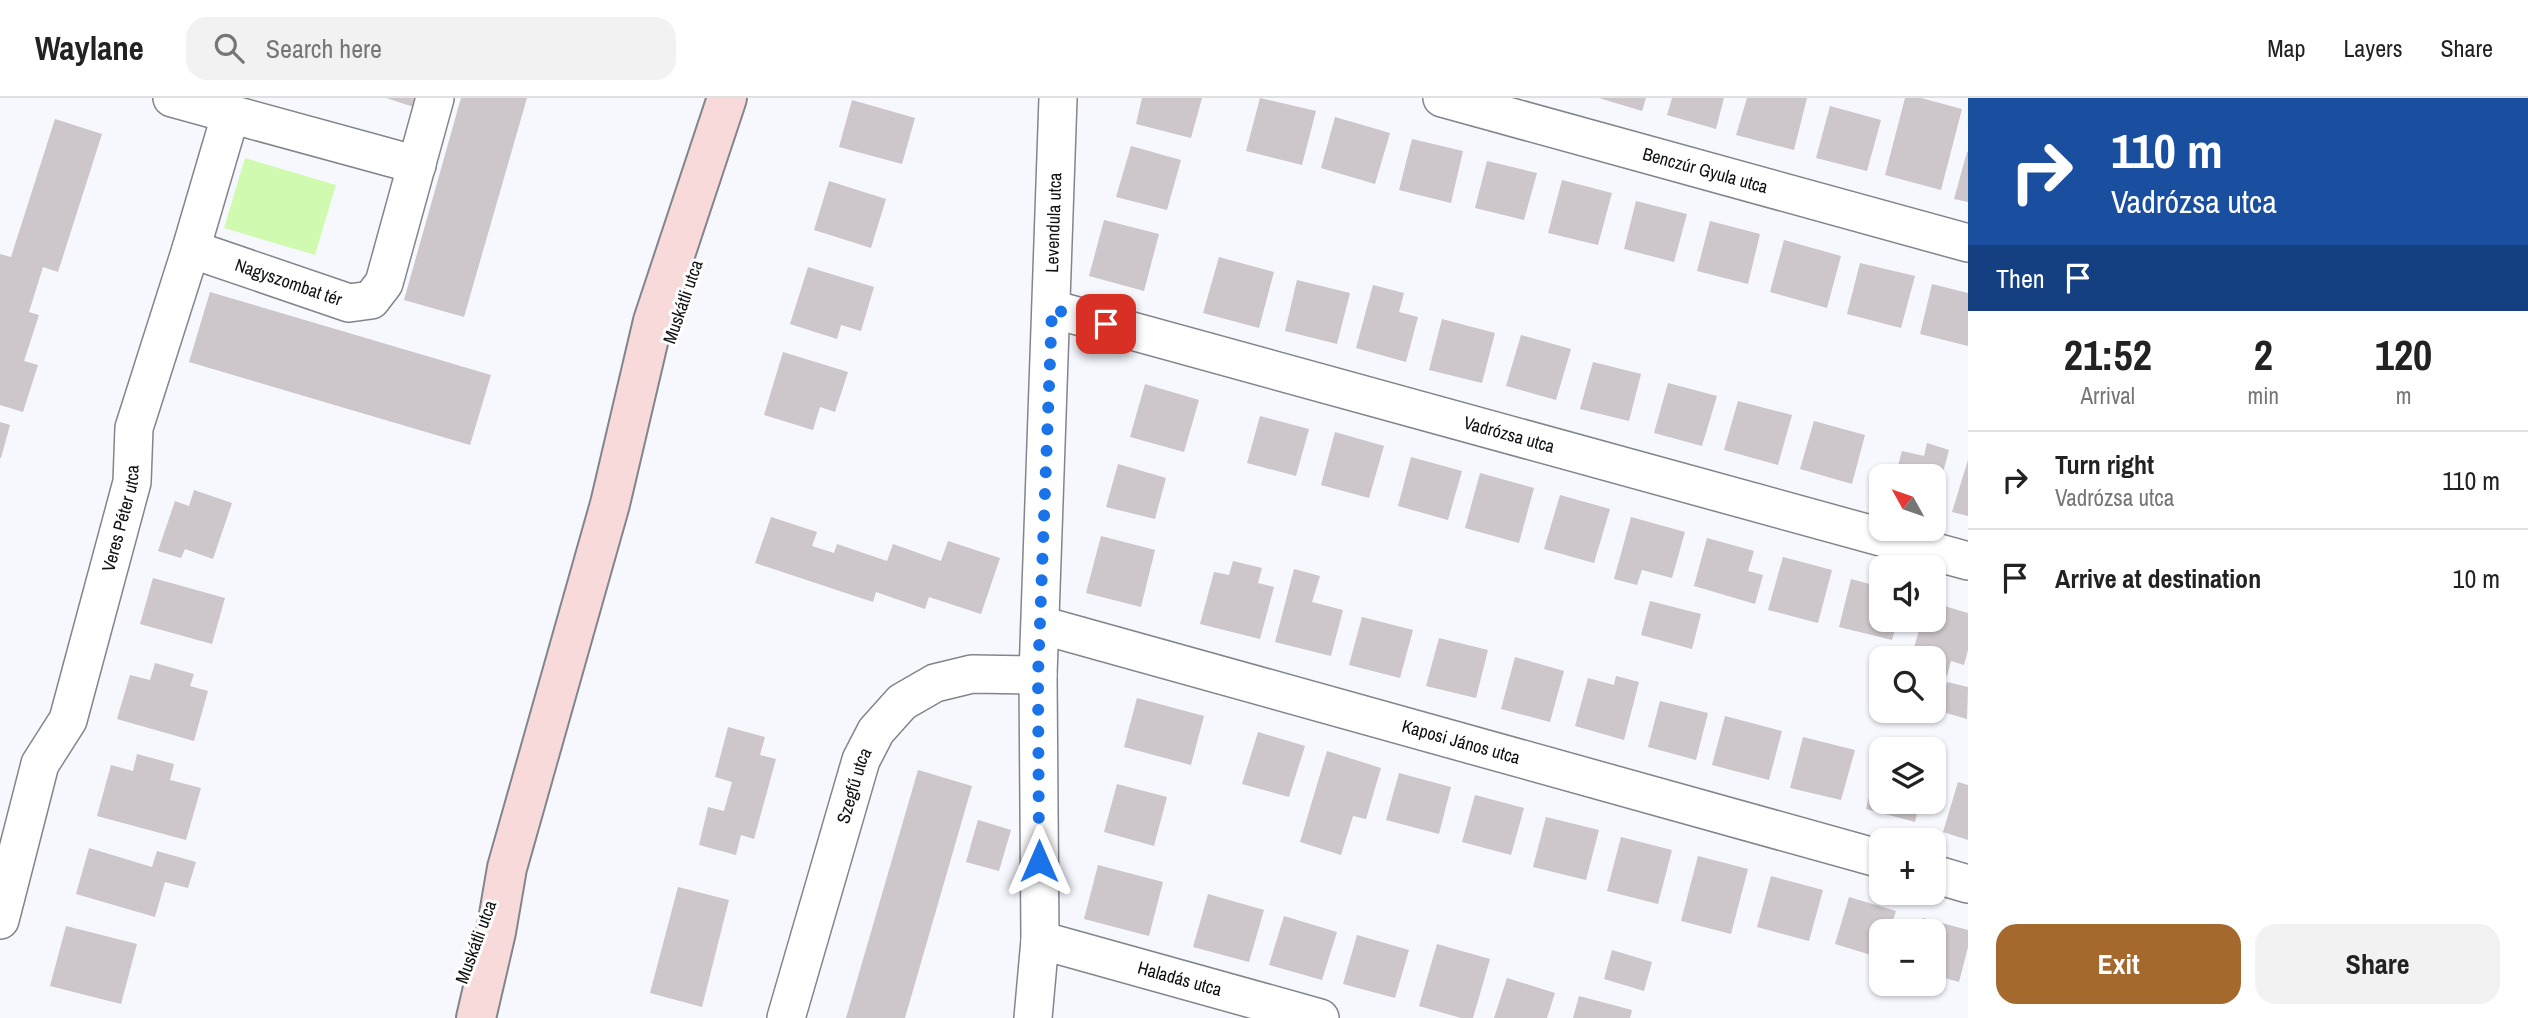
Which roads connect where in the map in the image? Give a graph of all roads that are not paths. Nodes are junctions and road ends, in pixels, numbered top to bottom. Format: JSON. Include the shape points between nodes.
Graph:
{"nodes":[{"id":1,"x":172,"y":98,"type":"edge"},
{"id":2,"x":435,"y":98,"type":"edge"},
{"id":3,"x":727,"y":98,"type":"edge"},
{"id":4,"x":753,"y":98,"type":"edge"},
{"id":5,"x":1058,"y":98,"type":"edge"},
{"id":6,"x":1442,"y":98,"type":"edge"},
{"id":7,"x":230,"y":113,"type":"junction"},
{"id":8,"x":417,"y":165,"type":"junction"},
{"id":9,"x":1968,"y":243,"type":"edge"},
{"id":10,"x":191,"y":249,"type":"junction"},
{"id":11,"x":1052,"y":309,"type":"junction"},
{"id":12,"x":610,"y":504,"type":"junction"},
{"id":13,"x":1968,"y":561,"type":"edge"},
{"id":14,"x":1041,"y":625,"type":"junction"},
{"id":15,"x":1038,"y":675,"type":"junction"},
{"id":16,"x":1869,"y":856,"type":"edge"},
{"id":17,"x":507,"y":868,"type":"junction"},
{"id":18,"x":1946,"y":878,"type":"edge"},
{"id":19,"x":1968,"y":884,"type":"edge"},
{"id":20,"x":0,"y":919,"type":"edge"},
{"id":21,"x":1040,"y":940,"type":"junction"},
{"id":22,"x":450,"y":1018,"type":"edge"},
{"id":23,"x":476,"y":1018,"type":"edge"},
{"id":24,"x":786,"y":1018,"type":"edge"},
{"id":25,"x":1033,"y":1018,"type":"edge"},
{"id":26,"x":1320,"y":1018,"type":"edge"}],
"edges":[{"from":1,"to":7,"type":"street"},
{"from":2,"to":8,"type":"street","name":"Nagyszombat tér"},
{"from":3,"to":12,"type":"main road","name":"Muskátli utca","via":[[653,321]]},
{"from":4,"to":12,"type":"main road","name":"Muskátli utca"},
{"from":5,"to":11,"type":"street","name":"Levendula utca"},
{"from":6,"to":9,"type":"street","name":"Benczúr Gyula utca"},
{"from":7,"to":8,"type":"street"},
{"from":7,"to":10,"type":"street","name":"Veres Péter utca"},
{"from":8,"to":10,"type":"street","name":"Nagyszombat tér","via":[[384,283],[370,300],[349,303]]},
{"from":10,"to":20,"type":"street","name":"Veres Péter utca","via":[[134,428],[132,482],[68,720],[40,764]]},
{"from":11,"to":13,"type":"street","name":"Vadrózsa utca"},
{"from":11,"to":14,"type":"street","name":"Levendula utca"},
{"from":12,"to":17,"type":"main road","name":"Muskátli utca"},
{"from":14,"to":15,"type":"street","name":"Levendula utca"},
{"from":14,"to":16,"type":"street","name":"Kaposi János utca"},
{"from":15,"to":21,"type":"street","name":"Levendula utca"},
{"from":15,"to":24,"type":"street","name":"Szegfű utca","via":[[972,674],[935,683],[902,702],[876,731],[861,760]]},
{"from":17,"to":22,"type":"main road","name":"Muskátli utca","via":[[479,929]]},
{"from":17,"to":23,"type":"main road","name":"Muskátli utca"},
{"from":18,"to":19,"type":"street"},
{"from":21,"to":25,"type":"street","name":"Levendula utca"},
{"from":21,"to":26,"type":"street","name":"Haladás utca"}]}
